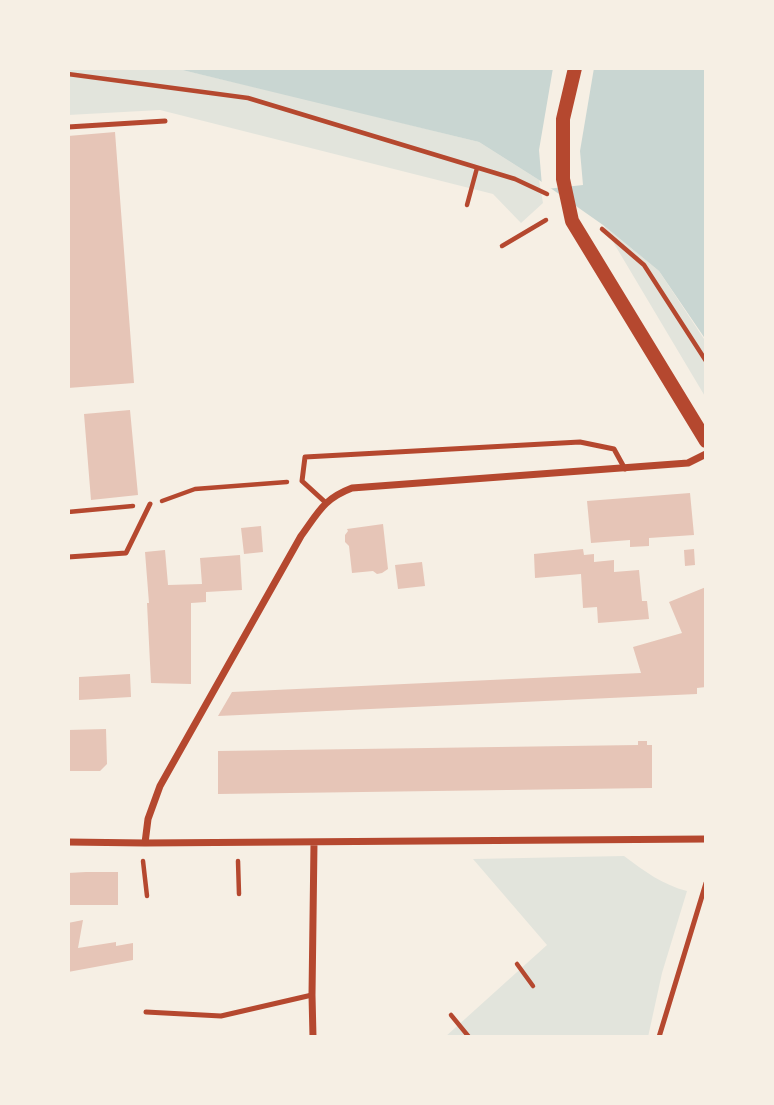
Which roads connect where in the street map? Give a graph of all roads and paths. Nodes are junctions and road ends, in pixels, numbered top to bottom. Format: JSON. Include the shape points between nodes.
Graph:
{"nodes":[{"id":1,"x":575,"y":68,"type":"edge"},
{"id":2,"x":68,"y":74,"type":"edge"},
{"id":3,"x":164,"y":121,"type":"dead end"},
{"id":4,"x":68,"y":127,"type":"edge"},
{"id":5,"x":477,"y":168,"type":"junction"},
{"id":6,"x":557,"y":199,"type":"dead end"},
{"id":7,"x":467,"y":205,"type":"dead end"},
{"id":8,"x":546,"y":220,"type":"dead end"},
{"id":9,"x":597,"y":226,"type":"dead end"},
{"id":10,"x":502,"y":246,"type":"dead end"},
{"id":11,"x":706,"y":361,"type":"edge"},
{"id":12,"x":706,"y":441,"type":"edge"},
{"id":13,"x":706,"y":454,"type":"edge"},
{"id":14,"x":625,"y":469,"type":"junction"},
{"id":15,"x":302,"y":481,"type":"junction"},
{"id":16,"x":326,"y":502,"type":"junction"},
{"id":17,"x":150,"y":504,"type":"junction"},
{"id":18,"x":68,"y":512,"type":"edge"},
{"id":19,"x":68,"y":557,"type":"edge"},
{"id":20,"x":706,"y":839,"type":"edge"},
{"id":21,"x":68,"y":842,"type":"edge"},
{"id":22,"x":314,"y":843,"type":"junction"},
{"id":23,"x":145,"y":844,"type":"junction"},
{"id":24,"x":143,"y":861,"type":"dead end"},
{"id":25,"x":238,"y":861,"type":"dead end"},
{"id":26,"x":706,"y":883,"type":"edge"},
{"id":27,"x":239,"y":894,"type":"dead end"},
{"id":28,"x":147,"y":896,"type":"dead end"},
{"id":29,"x":517,"y":964,"type":"dead end"},
{"id":30,"x":533,"y":986,"type":"dead end"},
{"id":31,"x":312,"y":995,"type":"junction"},
{"id":32,"x":146,"y":1012,"type":"dead end"},
{"id":33,"x":451,"y":1015,"type":"dead end"},
{"id":34,"x":313,"y":1037,"type":"edge"},
{"id":35,"x":469,"y":1037,"type":"edge"},
{"id":36,"x":659,"y":1037,"type":"edge"}],
"edges":[{"from":1,"to":12,"type":"main road","via":[[564,119],[563,153],[572,221]]},
{"from":2,"to":5,"type":"path","via":[[248,98]]},
{"from":3,"to":4,"type":"lane"},
{"from":5,"to":6,"type":"path"},
{"from":5,"to":7,"type":"path"},
{"from":8,"to":10,"type":"path"},
{"from":9,"to":11,"type":"path","via":[[644,265]]},
{"from":13,"to":14,"type":"street","via":[[688,463]]},
{"from":14,"to":15,"type":"lane","via":[[614,449],[580,442],[305,457]]},
{"from":14,"to":16,"type":"street","via":[[352,488]]},
{"from":15,"to":16,"type":"lane"},
{"from":15,"to":17,"type":"path","via":[[195,489]]},
{"from":16,"to":23,"type":"street","via":[[300,536],[160,786]]},
{"from":17,"to":18,"type":"path"},
{"from":17,"to":19,"type":"lane","via":[[126,553]]},
{"from":20,"to":22,"type":"street"},
{"from":21,"to":23,"type":"street"},
{"from":22,"to":23,"type":"street"},
{"from":22,"to":31,"type":"street"},
{"from":24,"to":28,"type":"path"},
{"from":25,"to":27,"type":"path"},
{"from":26,"to":36,"type":"lane"},
{"from":29,"to":30,"type":"path"},
{"from":31,"to":32,"type":"lane","via":[[221,1016]]},
{"from":31,"to":34,"type":"street"},
{"from":33,"to":35,"type":"path"}]}
